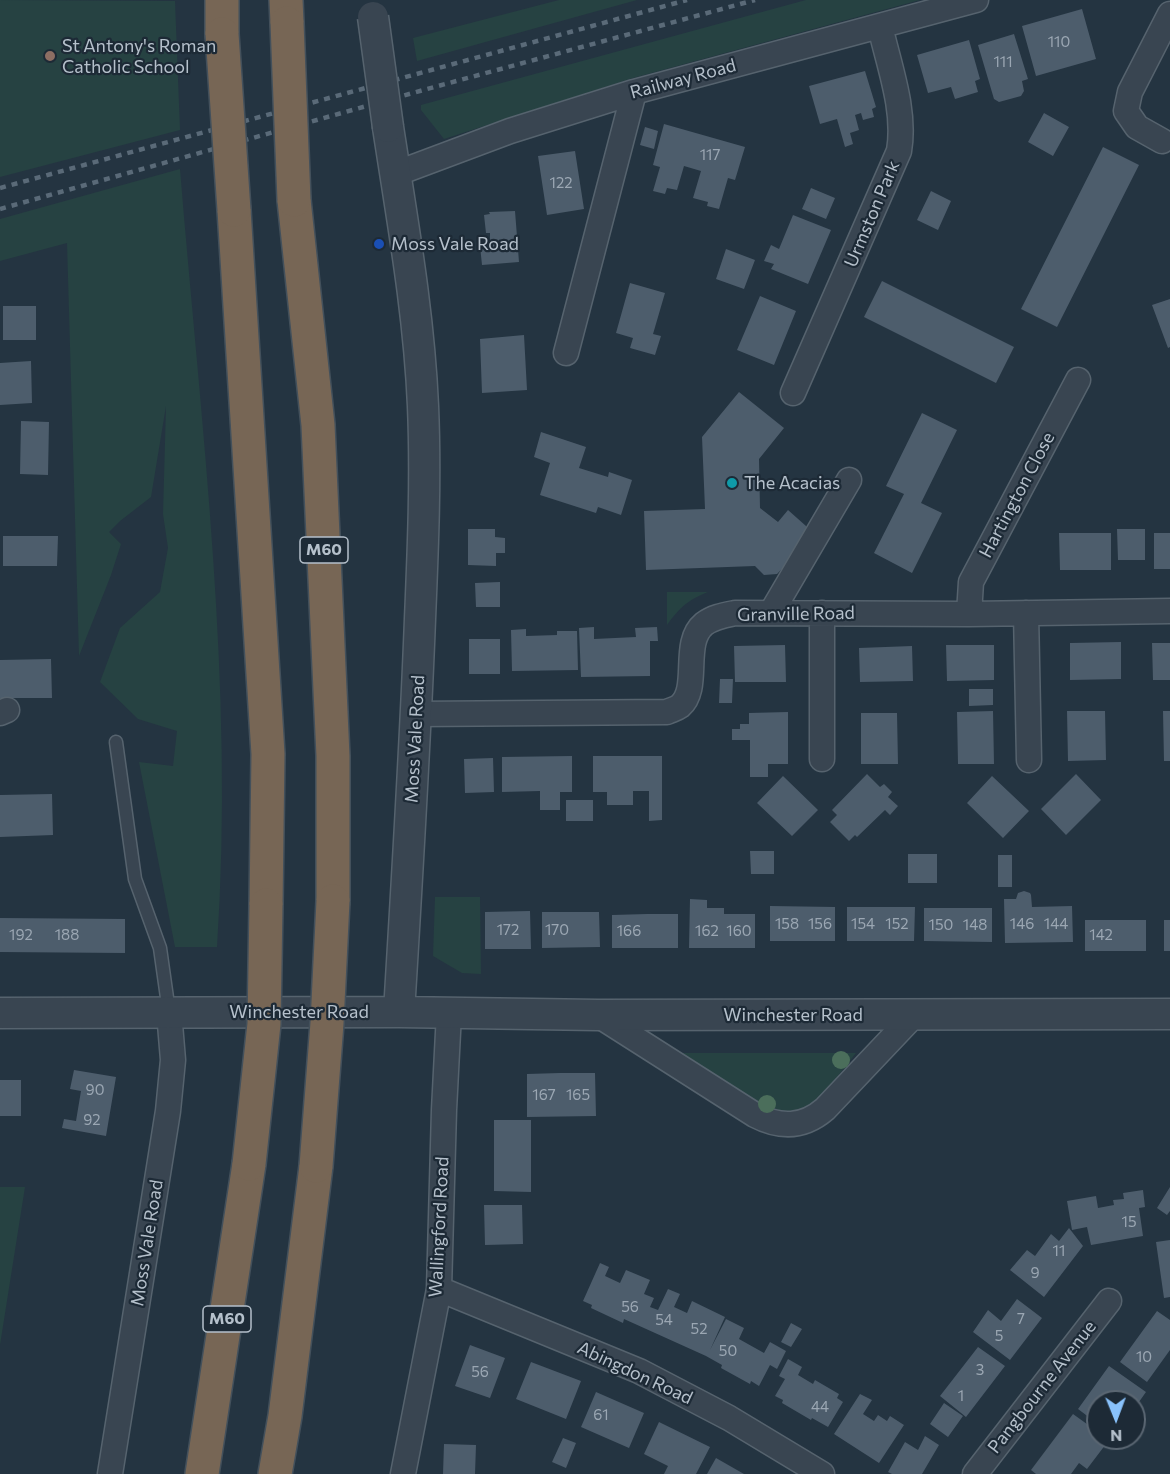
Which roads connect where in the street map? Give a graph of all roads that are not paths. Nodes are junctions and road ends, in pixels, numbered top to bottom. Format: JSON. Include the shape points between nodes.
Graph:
{"nodes":[{"id":1,"x":222,"y":0,"type":"edge"},
{"id":2,"x":976,"y":0,"type":"edge"},
{"id":3,"x":372,"y":8,"type":"edge"},
{"id":4,"x":286,"y":11,"type":"edge"},
{"id":5,"x":1170,"y":14,"type":"edge"},
{"id":6,"x":879,"y":26,"type":"junction"},
{"id":7,"x":634,"y":92,"type":"junction"},
{"id":8,"x":1162,"y":141,"type":"dead end"},
{"id":9,"x":395,"y":174,"type":"junction"},
{"id":10,"x":566,"y":352,"type":"dead end"},
{"id":11,"x":1078,"y":380,"type":"dead end"},
{"id":12,"x":793,"y":393,"type":"dead end"},
{"id":13,"x":849,"y":480,"type":"dead end"},
{"id":14,"x":1170,"y":611,"type":"edge"},
{"id":15,"x":771,"y":613,"type":"junction"},
{"id":16,"x":822,"y":613,"type":"junction"},
{"id":17,"x":1026,"y":613,"type":"junction"},
{"id":18,"x":969,"y":614,"type":"junction"},
{"id":19,"x":417,"y":714,"type":"junction"},
{"id":20,"x":116,"y":742,"type":"dead end"},
{"id":21,"x":822,"y":759,"type":"dead end"},
{"id":22,"x":1029,"y":760,"type":"dead end"},
{"id":23,"x":170,"y":1012,"type":"junction"},
{"id":24,"x":399,"y":1012,"type":"junction"},
{"id":25,"x":0,"y":1013,"type":"edge"},
{"id":26,"x":449,"y":1013,"type":"junction"},
{"id":27,"x":915,"y":1014,"type":"junction"},
{"id":28,"x":1170,"y":1014,"type":"edge"},
{"id":29,"x":598,"y":1015,"type":"junction"},
{"id":30,"x":439,"y":1289,"type":"junction"},
{"id":31,"x":1109,"y":1301,"type":"dead end"},
{"id":32,"x":110,"y":1474,"type":"edge"},
{"id":33,"x":202,"y":1474,"type":"edge"},
{"id":34,"x":274,"y":1474,"type":"edge"},
{"id":35,"x":403,"y":1474,"type":"edge"},
{"id":36,"x":822,"y":1474,"type":"edge"},
{"id":37,"x":975,"y":1474,"type":"edge"}],
"edges":[{"from":1,"to":33,"type":"highway","number":"M60","bridge":true,"via":[[268,754],[266,905],[264,1024],[249,1164]]},
{"from":2,"to":6,"type":"street","name":"Railway Road"},
{"from":3,"to":9,"type":"street","name":"Moss Vale Road","bridge":true},
{"from":4,"to":34,"type":"highway","number":"M60","bridge":true,"via":[[294,200],[318,425],[333,756],[333,902],[316,1166],[285,1416]]},
{"from":5,"to":8,"type":"street","via":[[1130,92],[1126,111],[1137,127]]},
{"from":6,"to":7,"type":"street","name":"Railway Road"},
{"from":6,"to":12,"type":"street","name":"Urmston Park","via":[[899,110],[899,151]]},
{"from":7,"to":9,"type":"street","name":"Railway Road","via":[[510,131]]},
{"from":7,"to":10,"type":"street"},
{"from":9,"to":19,"type":"street","name":"Moss Vale Road","via":[[410,273],[423,406]]},
{"from":11,"to":18,"type":"street","name":"Hartington Close","via":[[971,582]]},
{"from":13,"to":15,"type":"street"},
{"from":14,"to":17,"type":"street","name":"Granville Road"},
{"from":15,"to":16,"type":"street","name":"Granville Road"},
{"from":15,"to":19,"type":"street","name":"Granville Road","via":[[735,614],[704,624],[695,637],[686,698],[679,707],[667,712]]},
{"from":16,"to":18,"type":"street","name":"Granville Road"},
{"from":16,"to":21,"type":"street"},
{"from":17,"to":18,"type":"street","name":"Granville Road"},
{"from":17,"to":22,"type":"street"},
{"from":19,"to":24,"type":"street","name":"Moss Vale Road"},
{"from":20,"to":23,"type":"lane","via":[[135,879],[160,948]]},
{"from":23,"to":24,"type":"street","name":"Winchester Road"},
{"from":23,"to":25,"type":"street","name":"Winchester Road"},
{"from":23,"to":32,"type":"street","name":"Moss Vale Road","via":[[168,1111]]},
{"from":24,"to":26,"type":"street","name":"Winchester Road"},
{"from":26,"to":29,"type":"street","name":"Winchester Road"},
{"from":26,"to":30,"type":"street","name":"Wallingford Road"},
{"from":27,"to":28,"type":"street","name":"Winchester Road"},
{"from":27,"to":29,"type":"street","name":"Winchester Road"},
{"from":27,"to":29,"type":"street","via":[[816,1118],[792,1125],[780,1125],[755,1115]]},
{"from":30,"to":35,"type":"street","name":"Wallingford Road"},
{"from":30,"to":36,"type":"street","name":"Abingdon Road","via":[[639,1371],[729,1418]]},
{"from":31,"to":37,"type":"street","name":"Pangbourne Avenue"}]}
